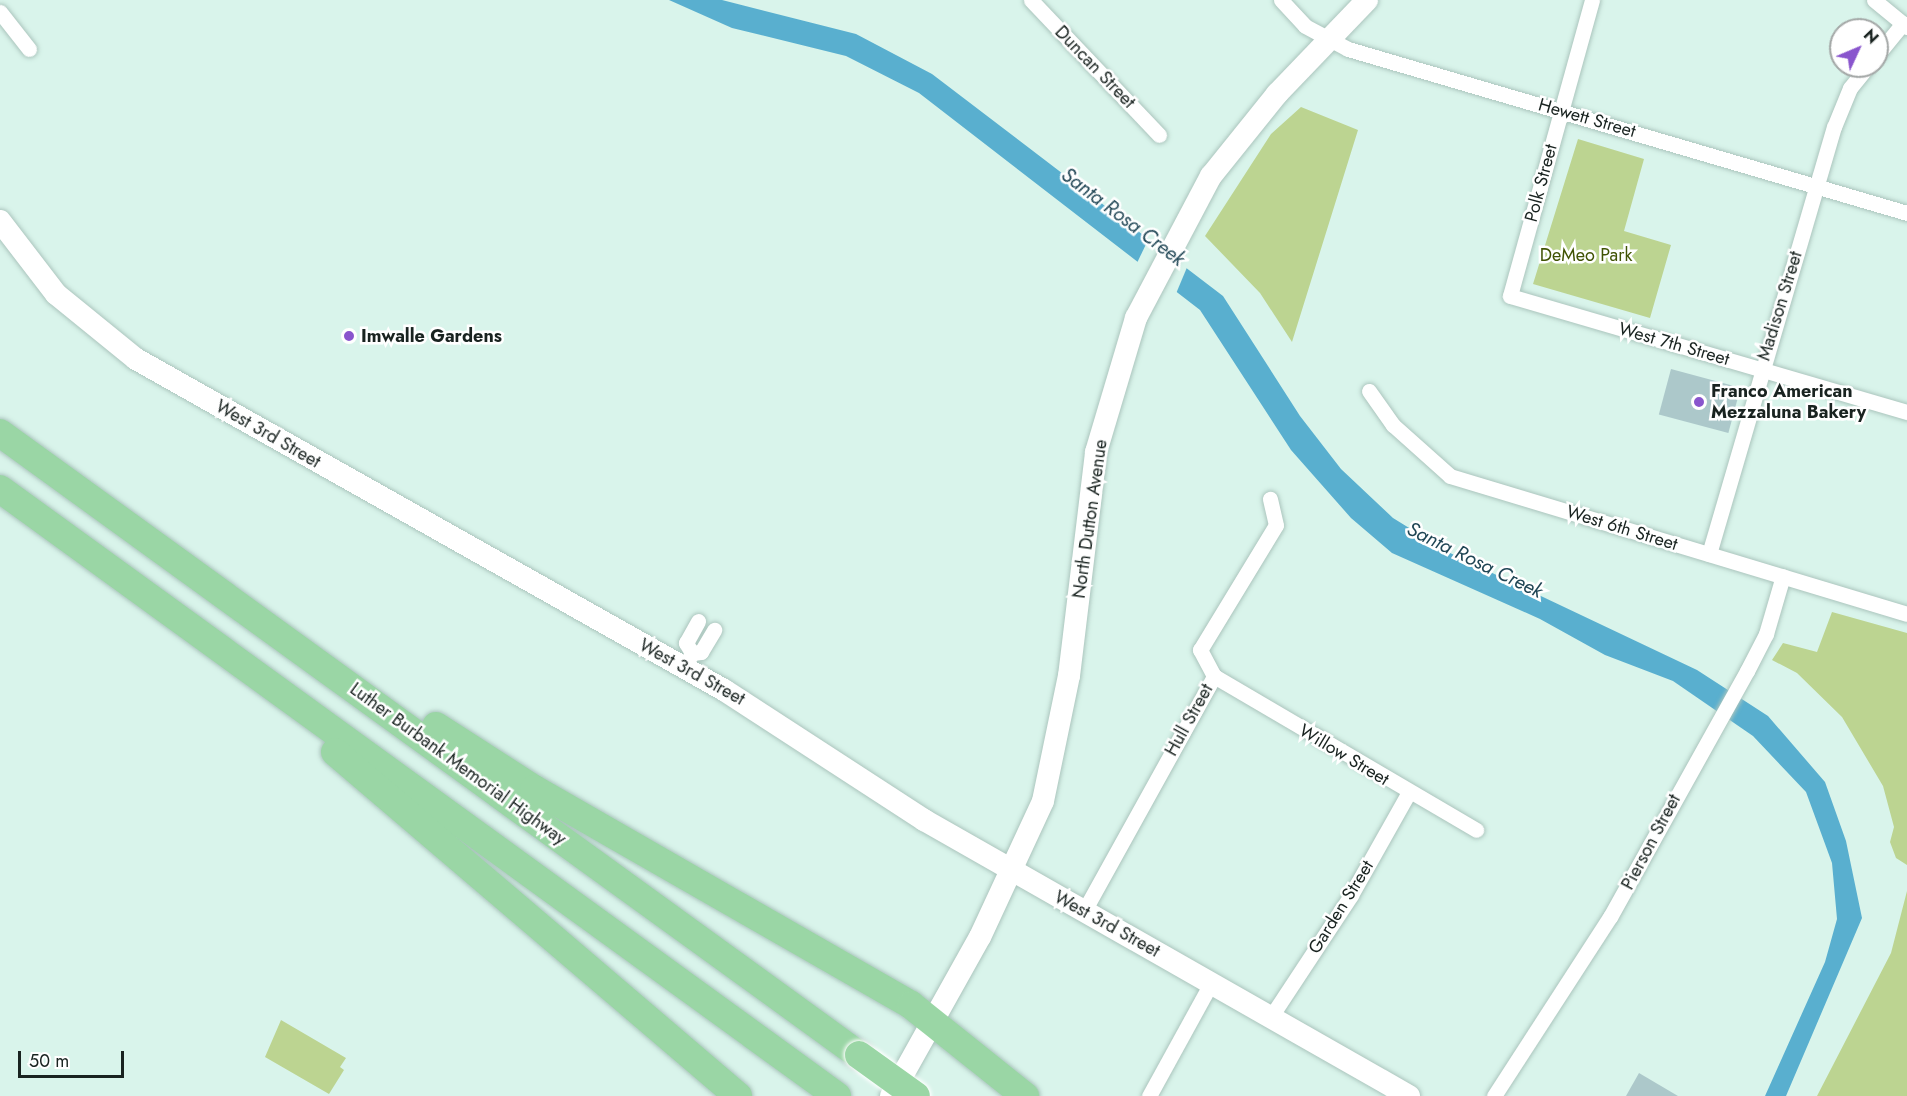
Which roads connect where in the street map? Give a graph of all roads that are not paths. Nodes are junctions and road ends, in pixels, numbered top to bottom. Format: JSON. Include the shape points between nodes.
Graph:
{"nodes":[{"id":1,"x":1031,"y":0,"type":"edge"},
{"id":2,"x":1281,"y":0,"type":"edge"},
{"id":3,"x":1367,"y":0,"type":"edge"},
{"id":4,"x":1593,"y":0,"type":"edge"},
{"id":5,"x":1874,"y":0,"type":"edge"},
{"id":6,"x":0,"y":12,"type":"edge"},
{"id":7,"x":1905,"y":25,"type":"edge"},
{"id":8,"x":1330,"y":40,"type":"junction"},
{"id":9,"x":1889,"y":42,"type":"edge"},
{"id":10,"x":29,"y":49,"type":"dead end"},
{"id":11,"x":1858,"y":78,"type":"edge"},
{"id":12,"x":1561,"y":110,"type":"junction"},
{"id":13,"x":1159,"y":135,"type":"dead end"},
{"id":14,"x":1816,"y":185,"type":"junction"},
{"id":15,"x":1907,"y":213,"type":"edge"},
{"id":16,"x":0,"y":221,"type":"edge"},
{"id":17,"x":1510,"y":296,"type":"joint"},
{"id":18,"x":1761,"y":369,"type":"junction"},
{"id":19,"x":1370,"y":391,"type":"dead end"},
{"id":20,"x":1907,"y":412,"type":"edge"},
{"id":21,"x":0,"y":433,"type":"edge"},
{"id":22,"x":0,"y":489,"type":"edge"},
{"id":23,"x":1270,"y":499,"type":"dead end"},
{"id":24,"x":1709,"y":554,"type":"junction"},
{"id":25,"x":1783,"y":576,"type":"junction"},
{"id":26,"x":1907,"y":614,"type":"edge"},
{"id":27,"x":698,"y":621,"type":"dead end"},
{"id":28,"x":266,"y":625,"type":"junction"},
{"id":29,"x":714,"y":630,"type":"dead end"},
{"id":30,"x":235,"y":658,"type":"junction"},
{"id":31,"x":688,"y":660,"type":"junction"},
{"id":32,"x":1214,"y":676,"type":"junction"},
{"id":33,"x":1408,"y":794,"type":"junction"},
{"id":34,"x":1476,"y":830,"type":"dead end"},
{"id":35,"x":1014,"y":871,"type":"junction"},
{"id":36,"x":1084,"y":910,"type":"junction"},
{"id":37,"x":1211,"y":983,"type":"junction"},
{"id":38,"x":1270,"y":1018,"type":"junction"},
{"id":39,"x":934,"y":1020,"type":"junction"},
{"id":40,"x":738,"y":1096,"type":"edge"},
{"id":41,"x":837,"y":1096,"type":"edge"},
{"id":42,"x":891,"y":1096,"type":"edge"},
{"id":43,"x":915,"y":1096,"type":"edge"},
{"id":44,"x":1025,"y":1096,"type":"edge"},
{"id":45,"x":1149,"y":1096,"type":"edge"},
{"id":46,"x":1409,"y":1096,"type":"edge"},
{"id":47,"x":1494,"y":1096,"type":"edge"}],
"edges":[{"from":1,"to":13,"type":"street","name":"Duncan Street"},
{"from":2,"to":8,"type":"street","name":"Hewett Street","via":[[1305,26]]},
{"from":3,"to":8,"type":"main road","name":"North Dutton Avenue"},
{"from":4,"to":12,"type":"street","name":"Polk Street"},
{"from":5,"to":7,"type":"street"},
{"from":6,"to":10,"type":"street"},
{"from":7,"to":9,"type":"street"},
{"from":8,"to":12,"type":"street","name":"Hewett Street"},
{"from":8,"to":35,"type":"main road","name":"North Dutton Avenue","via":[[1243,134],[1190,212],[1136,318],[1096,452],[1060,737],[1043,801]]},
{"from":11,"to":14,"type":"street","name":"Madison Street","via":[[1850,88]]},
{"from":12,"to":14,"type":"street","name":"Hewett Street"},
{"from":12,"to":17,"type":"street","name":"Polk Street"},
{"from":14,"to":15,"type":"street","name":"Hewett Street"},
{"from":14,"to":18,"type":"street","name":"Madison Street"},
{"from":16,"to":31,"type":"main road","name":"West 3rd Street","via":[[56,294],[136,359]]},
{"from":17,"to":18,"type":"street","name":"West 7th Street"},
{"from":18,"to":20,"type":"street","name":"West 7th Street"},
{"from":18,"to":24,"type":"street","name":"Madison Street"},
{"from":19,"to":24,"type":"street","name":"West 6th Street","via":[[1393,425],[1450,476]]},
{"from":21,"to":28,"type":"highway","name":"Luther Burbank Memorial Highway"},
{"from":22,"to":30,"type":"highway"},
{"from":23,"to":32,"type":"street","name":"Hull Street","via":[[1276,525],[1200,650]]},
{"from":24,"to":25,"type":"street","name":"West 6th Street"},
{"from":25,"to":26,"type":"street","name":"West 6th Street"},
{"from":25,"to":47,"type":"street","name":"Pierson Street","via":[[1766,633],[1610,917]]},
{"from":27,"to":31,"type":"street","via":[[686,643]]},
{"from":28,"to":39,"type":"highway","via":[[392,698],[534,789]]},
{"from":28,"to":43,"type":"highway","name":"Luther Burbank Memorial Highway","bridge":true},
{"from":29,"to":31,"type":"street","via":[[701,652]]},
{"from":30,"to":40,"type":"highway","via":[[365,778]]},
{"from":30,"to":41,"type":"highway"},
{"from":31,"to":35,"type":"main road","name":"West 3rd Street","via":[[924,820]]},
{"from":32,"to":33,"type":"street","name":"Willow Street"},
{"from":32,"to":36,"type":"street","name":"Hull Street"},
{"from":33,"to":34,"type":"street","name":"Willow Street"},
{"from":33,"to":38,"type":"street","name":"Garden Street","via":[[1351,895]]},
{"from":35,"to":36,"type":"main road","name":"West 3rd Street"},
{"from":35,"to":39,"type":"main road","name":"North Dutton Avenue"},
{"from":36,"to":37,"type":"main road","name":"West 3rd Street"},
{"from":37,"to":38,"type":"main road","name":"West 3rd Street"},
{"from":37,"to":45,"type":"street"},
{"from":38,"to":46,"type":"main road","name":"West 3rd Street"},
{"from":39,"to":42,"type":"main road","name":"North Dutton Avenue"},
{"from":39,"to":44,"type":"highway"}]}
